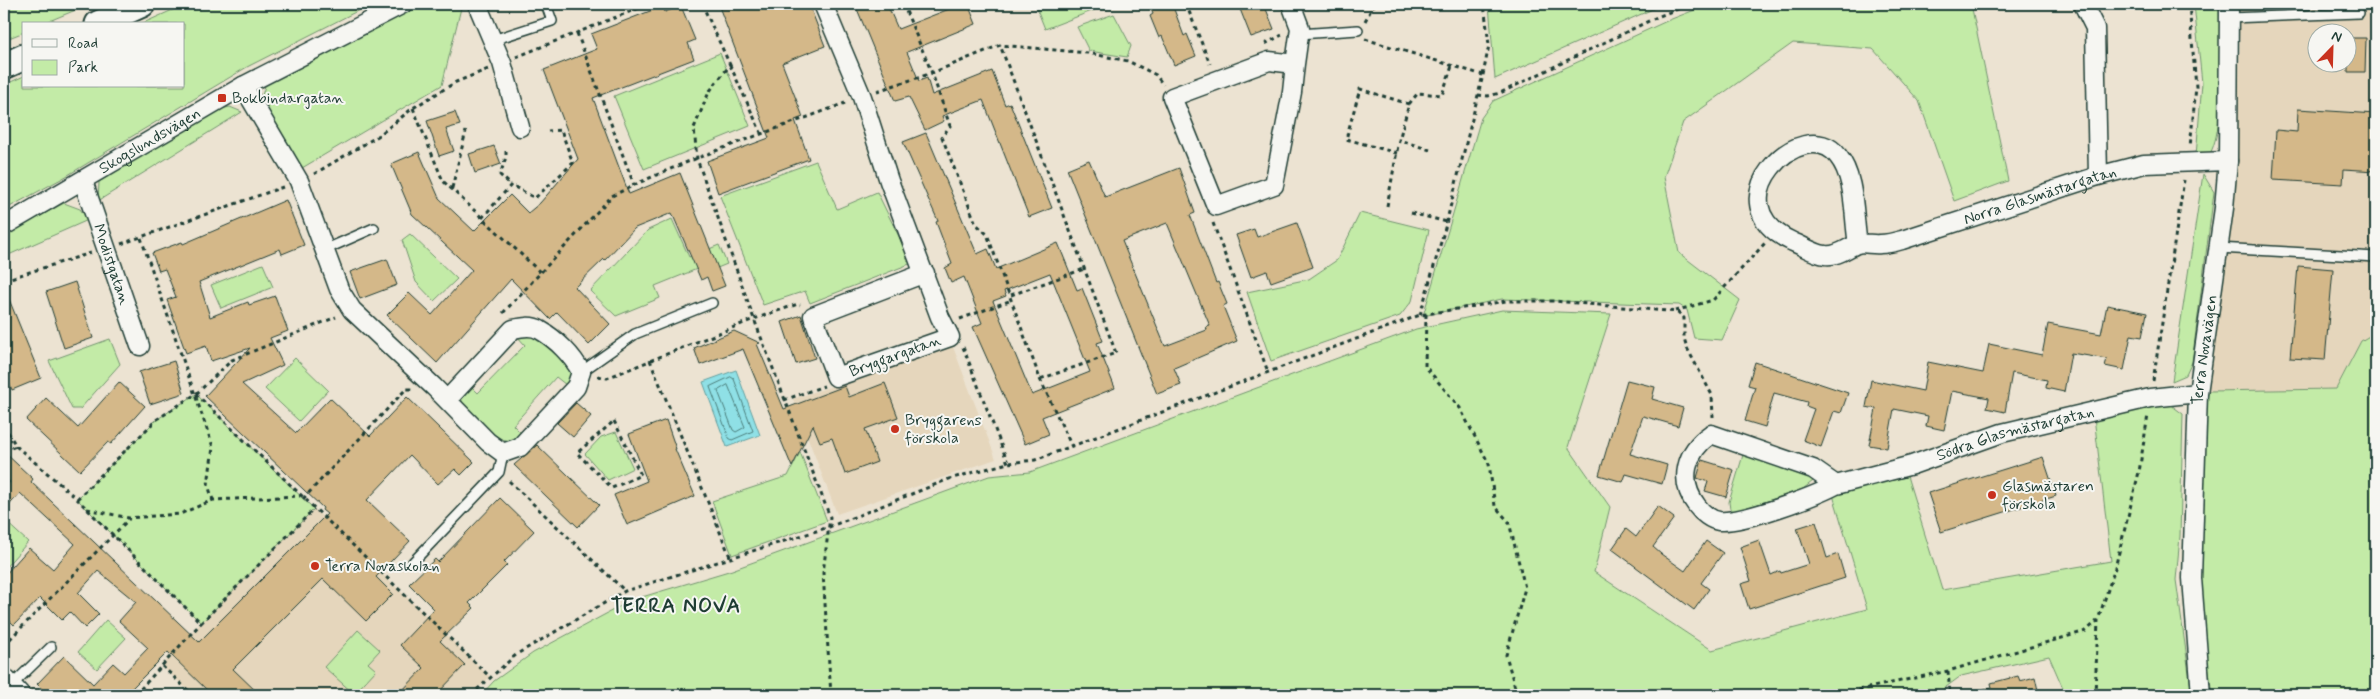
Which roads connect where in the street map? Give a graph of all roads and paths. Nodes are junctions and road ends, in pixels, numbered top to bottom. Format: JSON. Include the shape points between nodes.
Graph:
{"nodes":[{"id":1,"x":142,"y":4,"type":"edge"},
{"id":2,"x":403,"y":4,"type":"edge"},
{"id":3,"x":477,"y":4,"type":"edge"},
{"id":4,"x":546,"y":4,"type":"edge"},
{"id":5,"x":649,"y":4,"type":"edge"},
{"id":6,"x":702,"y":4,"type":"edge"},
{"id":7,"x":823,"y":4,"type":"edge"},
{"id":8,"x":903,"y":4,"type":"edge"},
{"id":9,"x":1186,"y":4,"type":"edge"},
{"id":10,"x":1291,"y":4,"type":"edge"},
{"id":11,"x":1374,"y":4,"type":"edge"},
{"id":12,"x":1484,"y":4,"type":"edge"},
{"id":13,"x":1690,"y":4,"type":"edge"},
{"id":14,"x":2083,"y":4,"type":"edge"},
{"id":15,"x":2229,"y":11,"type":"edge"},
{"id":16,"x":2358,"y":13,"type":"dead end"},
{"id":17,"x":102,"y":22,"type":"edge"},
{"id":18,"x":1358,"y":30,"type":"junction"},
{"id":19,"x":577,"y":33,"type":"junction"},
{"id":20,"x":1292,"y":34,"type":"junction"},
{"id":21,"x":493,"y":40,"type":"junction"},
{"id":22,"x":1000,"y":45,"type":"junction"},
{"id":23,"x":1262,"y":45,"type":"dead end"},
{"id":24,"x":22,"y":58,"type":"edge"},
{"id":25,"x":502,"y":63,"type":"junction"},
{"id":26,"x":1295,"y":64,"type":"junction"},
{"id":27,"x":730,"y":65,"type":"junction"},
{"id":28,"x":4,"y":66,"type":"edge"},
{"id":29,"x":1452,"y":66,"type":"junction"},
{"id":30,"x":1213,"y":71,"type":"dead end"},
{"id":31,"x":932,"y":73,"type":"junction"},
{"id":32,"x":1483,"y":75,"type":"junction"},
{"id":33,"x":243,"y":86,"type":"junction"},
{"id":34,"x":1478,"y":95,"type":"junction"},
{"id":35,"x":862,"y":97,"type":"junction"},
{"id":36,"x":1172,"y":97,"type":"junction"},
{"id":37,"x":1409,"y":104,"type":"junction"},
{"id":38,"x":413,"y":108,"type":"junction"},
{"id":39,"x":520,"y":128,"type":"dead end"},
{"id":40,"x":466,"y":131,"type":"dead end"},
{"id":41,"x":548,"y":131,"type":"dead end"},
{"id":42,"x":762,"y":135,"type":"junction"},
{"id":43,"x":1399,"y":140,"type":"junction"},
{"id":44,"x":1430,"y":150,"type":"dead end"},
{"id":45,"x":506,"y":151,"type":"dead end"},
{"id":46,"x":1397,"y":153,"type":"junction"},
{"id":47,"x":697,"y":159,"type":"junction"},
{"id":48,"x":2228,"y":161,"type":"junction"},
{"id":49,"x":2098,"y":176,"type":"junction"},
{"id":50,"x":83,"y":181,"type":"junction"},
{"id":51,"x":299,"y":181,"type":"junction"},
{"id":52,"x":511,"y":185,"type":"junction"},
{"id":53,"x":634,"y":185,"type":"junction"},
{"id":54,"x":452,"y":189,"type":"junction"},
{"id":55,"x":1387,"y":206,"type":"dead end"},
{"id":56,"x":1411,"y":212,"type":"dead end"},
{"id":57,"x":482,"y":218,"type":"junction"},
{"id":58,"x":1212,"y":222,"type":"dead end"},
{"id":59,"x":1446,"y":222,"type":"junction"},
{"id":60,"x":4,"y":226,"type":"edge"},
{"id":61,"x":374,"y":228,"type":"dead end"},
{"id":62,"x":1775,"y":232,"type":"junction"},
{"id":63,"x":140,"y":238,"type":"junction"},
{"id":64,"x":1858,"y":244,"type":"junction"},
{"id":65,"x":106,"y":248,"type":"junction"},
{"id":66,"x":2218,"y":248,"type":"junction"},
{"id":67,"x":324,"y":250,"type":"junction"},
{"id":68,"x":2376,"y":257,"type":"edge"},
{"id":69,"x":1084,"y":269,"type":"junction"},
{"id":70,"x":541,"y":273,"type":"junction"},
{"id":71,"x":925,"y":273,"type":"junction"},
{"id":72,"x":4,"y":280,"type":"edge"},
{"id":73,"x":1011,"y":295,"type":"junction"},
{"id":74,"x":1012,"y":300,"type":"junction"},
{"id":75,"x":712,"y":303,"type":"dead end"},
{"id":76,"x":352,"y":310,"type":"junction"},
{"id":77,"x":1674,"y":311,"type":"junction"},
{"id":78,"x":1426,"y":314,"type":"junction"},
{"id":79,"x":502,"y":315,"type":"dead end"},
{"id":80,"x":1420,"y":315,"type":"junction"},
{"id":81,"x":813,"y":316,"type":"junction"},
{"id":82,"x":754,"y":319,"type":"junction"},
{"id":83,"x":954,"y":321,"type":"dead end"},
{"id":84,"x":960,"y":339,"type":"dead end"},
{"id":85,"x":140,"y":346,"type":"dead end"},
{"id":86,"x":650,"y":360,"type":"junction"},
{"id":87,"x":581,"y":372,"type":"junction"},
{"id":88,"x":1268,"y":372,"type":"junction"},
{"id":89,"x":1040,"y":379,"type":"junction"},
{"id":90,"x":434,"y":387,"type":"junction"},
{"id":91,"x":2198,"y":393,"type":"junction"},
{"id":92,"x":196,"y":394,"type":"junction"},
{"id":93,"x":447,"y":400,"type":"junction"},
{"id":94,"x":614,"y":421,"type":"joint"},
{"id":95,"x":4,"y":425,"type":"edge"},
{"id":96,"x":1711,"y":434,"type":"junction"},
{"id":97,"x":16,"y":446,"type":"junction"},
{"id":98,"x":1072,"y":447,"type":"junction"},
{"id":99,"x":4,"y":451,"type":"edge"},
{"id":100,"x":503,"y":454,"type":"junction"},
{"id":101,"x":1008,"y":463,"type":"junction"},
{"id":102,"x":500,"y":472,"type":"junction"},
{"id":103,"x":1836,"y":486,"type":"junction"},
{"id":104,"x":302,"y":497,"type":"junction"},
{"id":105,"x":77,"y":499,"type":"junction"},
{"id":106,"x":213,"y":500,"type":"junction"},
{"id":107,"x":86,"y":508,"type":"junction"},
{"id":108,"x":314,"y":510,"type":"junction"},
{"id":109,"x":129,"y":518,"type":"junction"},
{"id":110,"x":829,"y":528,"type":"junction"},
{"id":111,"x":113,"y":535,"type":"junction"},
{"id":112,"x":731,"y":560,"type":"junction"},
{"id":113,"x":413,"y":562,"type":"dead end"},
{"id":114,"x":625,"y":591,"type":"junction"},
{"id":115,"x":2098,"y":620,"type":"dead end"},
{"id":116,"x":201,"y":622,"type":"junction"},
{"id":117,"x":4,"y":645,"type":"edge"},
{"id":118,"x":52,"y":647,"type":"dead end"},
{"id":119,"x":162,"y":666,"type":"junction"},
{"id":120,"x":1948,"y":671,"type":"dead end"},
{"id":121,"x":490,"y":677,"type":"junction"},
{"id":122,"x":12,"y":686,"type":"edge"},
{"id":123,"x":135,"y":695,"type":"edge"},
{"id":124,"x":193,"y":695,"type":"edge"},
{"id":125,"x":471,"y":695,"type":"edge"},
{"id":126,"x":831,"y":695,"type":"edge"},
{"id":127,"x":1517,"y":695,"type":"edge"},
{"id":128,"x":1950,"y":695,"type":"edge"},
{"id":129,"x":2095,"y":695,"type":"edge"},
{"id":130,"x":2201,"y":695,"type":"edge"}],
"edges":[{"from":1,"to":17,"type":"main road"},
{"from":2,"to":33,"type":"street","name":"Skogslundsvägen"},
{"from":3,"to":21,"type":"street"},
{"from":4,"to":21,"type":"lane","via":[[552,21]]},
{"from":5,"to":19,"type":"path"},
{"from":6,"to":27,"type":"path"},
{"from":7,"to":35,"type":"street","name":"Bryggargatan"},
{"from":8,"to":31,"type":"path"},
{"from":9,"to":30,"type":"path"},
{"from":10,"to":20,"type":"street","via":[[1300,28]]},
{"from":11,"to":18,"type":"path"},
{"from":12,"to":32,"type":"path","via":[[1489,44]]},
{"from":13,"to":34,"type":"path","via":[[1657,16],[1500,93]]},
{"from":14,"to":49,"type":"street","via":[[2095,28]]},
{"from":15,"to":16,"type":"lane"},
{"from":15,"to":48,"type":"street","name":"Terra Novavägen"},
{"from":18,"to":20,"type":"lane"},
{"from":18,"to":29,"type":"path","via":[[1362,39]]},
{"from":19,"to":25,"type":"path"},
{"from":19,"to":53,"type":"path"},
{"from":20,"to":23,"type":"path"},
{"from":20,"to":26,"type":"street"},
{"from":21,"to":25,"type":"street"},
{"from":22,"to":31,"type":"path"},
{"from":22,"to":36,"type":"path","via":[[1088,53],[1128,62],[1156,75]]},
{"from":22,"to":69,"type":"path"},
{"from":24,"to":28,"type":"main road"},
{"from":25,"to":38,"type":"path","via":[[456,82]]},
{"from":25,"to":39,"type":"street"},
{"from":26,"to":36,"type":"street","via":[[1269,61]]},
{"from":26,"to":36,"type":"street","via":[[1274,185],[1216,206]]},
{"from":27,"to":42,"type":"path"},
{"from":27,"to":47,"type":"path","via":[[709,92],[694,128]]},
{"from":29,"to":32,"type":"path"},
{"from":29,"to":37,"type":"path","via":[[1442,95],[1418,93]]},
{"from":31,"to":35,"type":"path"},
{"from":31,"to":73,"type":"path","via":[[950,126],[942,138],[976,224],[987,234]]},
{"from":32,"to":34,"type":"path"},
{"from":33,"to":50,"type":"street","name":"Skogslundsvägen"},
{"from":33,"to":51,"type":"street"},
{"from":34,"to":59,"type":"path"},
{"from":35,"to":42,"type":"path"},
{"from":35,"to":71,"type":"street","name":"Bryggargatan","via":[[889,181]]},
{"from":37,"to":43,"type":"path"},
{"from":37,"to":46,"type":"path","via":[[1360,89],[1346,139]]},
{"from":38,"to":51,"type":"path","via":[[378,136]]},
{"from":38,"to":54,"type":"path","via":[[443,181]]},
{"from":40,"to":54,"type":"path"},
{"from":41,"to":52,"type":"path","via":[[561,130],[573,163],[535,198]]},
{"from":42,"to":47,"type":"path"},
{"from":43,"to":44,"type":"path"},
{"from":43,"to":46,"type":"path"},
{"from":45,"to":52,"type":"path","via":[[500,175]]},
{"from":46,"to":55,"type":"path"},
{"from":47,"to":53,"type":"path"},
{"from":47,"to":82,"type":"path"},
{"from":48,"to":49,"type":"street","name":"Norra Glasmästargatan","via":[[2144,164]]},
{"from":48,"to":66,"type":"street","name":"Terra Novavägen"},
{"from":49,"to":64,"type":"street","name":"Norra Glasmästargatan","via":[[1902,240]]},
{"from":50,"to":60,"type":"street","name":"Skogslundsvägen"},
{"from":50,"to":65,"type":"street","name":"Modistgatan"},
{"from":51,"to":63,"type":"path"},
{"from":51,"to":67,"type":"street"},
{"from":52,"to":57,"type":"path"},
{"from":53,"to":70,"type":"path","via":[[612,196]]},
{"from":54,"to":57,"type":"path"},
{"from":56,"to":59,"type":"path"},
{"from":57,"to":70,"type":"path"},
{"from":58,"to":88,"type":"path"},
{"from":59,"to":80,"type":"path"},
{"from":61,"to":67,"type":"lane"},
{"from":62,"to":64,"type":"street","name":"Norra Glasmästargatan","via":[[1825,256],[1844,252]]},
{"from":62,"to":64,"type":"street","via":[[1764,219],[1759,205],[1764,176],[1787,152],[1806,145],[1823,146],[1837,154],[1848,171]]},
{"from":62,"to":77,"type":"path","via":[[1713,300]]},
{"from":63,"to":65,"type":"path"},
{"from":63,"to":92,"type":"path"},
{"from":65,"to":72,"type":"path"},
{"from":65,"to":85,"type":"street","name":"Modistgatan"},
{"from":66,"to":68,"type":"lane"},
{"from":66,"to":91,"type":"street","name":"Terra Novavägen"},
{"from":67,"to":76,"type":"street","via":[[339,289]]},
{"from":69,"to":73,"type":"path"},
{"from":69,"to":89,"type":"path","via":[[1116,353]]},
{"from":70,"to":79,"type":"path"},
{"from":71,"to":81,"type":"street"},
{"from":71,"to":81,"type":"street","name":"Bryggargatan","via":[[950,337],[836,377]]},
{"from":73,"to":74,"type":"path"},
{"from":74,"to":83,"type":"path"},
{"from":74,"to":89,"type":"path"},
{"from":75,"to":87,"type":"lane","via":[[636,334]]},
{"from":76,"to":90,"type":"street"},
{"from":76,"to":92,"type":"path","via":[[232,360]]},
{"from":77,"to":78,"type":"path","via":[[1554,301],[1506,301]]},
{"from":77,"to":96,"type":"path","via":[[1684,318],[1687,348],[1712,395]]},
{"from":78,"to":80,"type":"path"},
{"from":78,"to":127,"type":"path","via":[[1425,366],[1460,408],[1489,464],[1495,506],[1510,522],[1525,588],[1506,655]]},
{"from":80,"to":88,"type":"path"},
{"from":81,"to":82,"type":"path","via":[[798,304]]},
{"from":82,"to":86,"type":"path"},
{"from":82,"to":110,"type":"path","via":[[830,516]]},
{"from":84,"to":101,"type":"path"},
{"from":86,"to":87,"type":"path","via":[[607,378]]},
{"from":86,"to":112,"type":"path"},
{"from":87,"to":93,"type":"street","via":[[574,358],[540,329],[526,326],[513,329]]},
{"from":87,"to":100,"type":"street","via":[[576,387],[520,447]]},
{"from":88,"to":98,"type":"path"},
{"from":89,"to":98,"type":"path"},
{"from":90,"to":93,"type":"street"},
{"from":90,"to":104,"type":"path","via":[[406,389]]},
{"from":91,"to":103,"type":"street","name":"Södra Glasmästargatan","via":[[2150,398],[2002,433],[1912,465]]},
{"from":91,"to":130,"type":"street","name":"Terra Novavägen","via":[[2192,578]]},
{"from":92,"to":104,"type":"path"},
{"from":92,"to":105,"type":"path","via":[[156,420]]},
{"from":92,"to":106,"type":"path","via":[[213,447],[208,485]]},
{"from":93,"to":100,"type":"street"},
{"from":94,"to":94,"type":"path","via":[[641,476],[612,488],[577,453]]},
{"from":95,"to":97,"type":"path"},
{"from":96,"to":103,"type":"street","via":[[1813,469]]},
{"from":96,"to":103,"type":"street","name":"Södra Glasmästargatan","via":[[1692,451],[1685,480],[1689,496],[1701,512],[1717,521],[1738,520],[1818,495]]},
{"from":97,"to":99,"type":"path"},
{"from":97,"to":105,"type":"path"},
{"from":98,"to":101,"type":"path","via":[[1035,460]]},
{"from":100,"to":102,"type":"lane"},
{"from":101,"to":110,"type":"path","via":[[949,479]]},
{"from":102,"to":113,"type":"lane"},
{"from":102,"to":114,"type":"path"},
{"from":104,"to":106,"type":"path"},
{"from":104,"to":108,"type":"path"},
{"from":105,"to":107,"type":"path"},
{"from":106,"to":109,"type":"path","via":[[180,514]]},
{"from":107,"to":109,"type":"path"},
{"from":107,"to":111,"type":"path"},
{"from":108,"to":116,"type":"path"},
{"from":108,"to":121,"type":"path"},
{"from":109,"to":111,"type":"path"},
{"from":110,"to":112,"type":"path"},
{"from":110,"to":126,"type":"path","via":[[823,572]]},
{"from":111,"to":116,"type":"path"},
{"from":111,"to":117,"type":"path"},
{"from":112,"to":114,"type":"path"},
{"from":114,"to":121,"type":"path","via":[[532,644]]},
{"from":115,"to":129,"type":"path"},
{"from":116,"to":119,"type":"path"},
{"from":118,"to":122,"type":"lane"},
{"from":119,"to":123,"type":"path"},
{"from":119,"to":124,"type":"path"},
{"from":120,"to":128,"type":"path"},
{"from":121,"to":125,"type":"path"}]}
